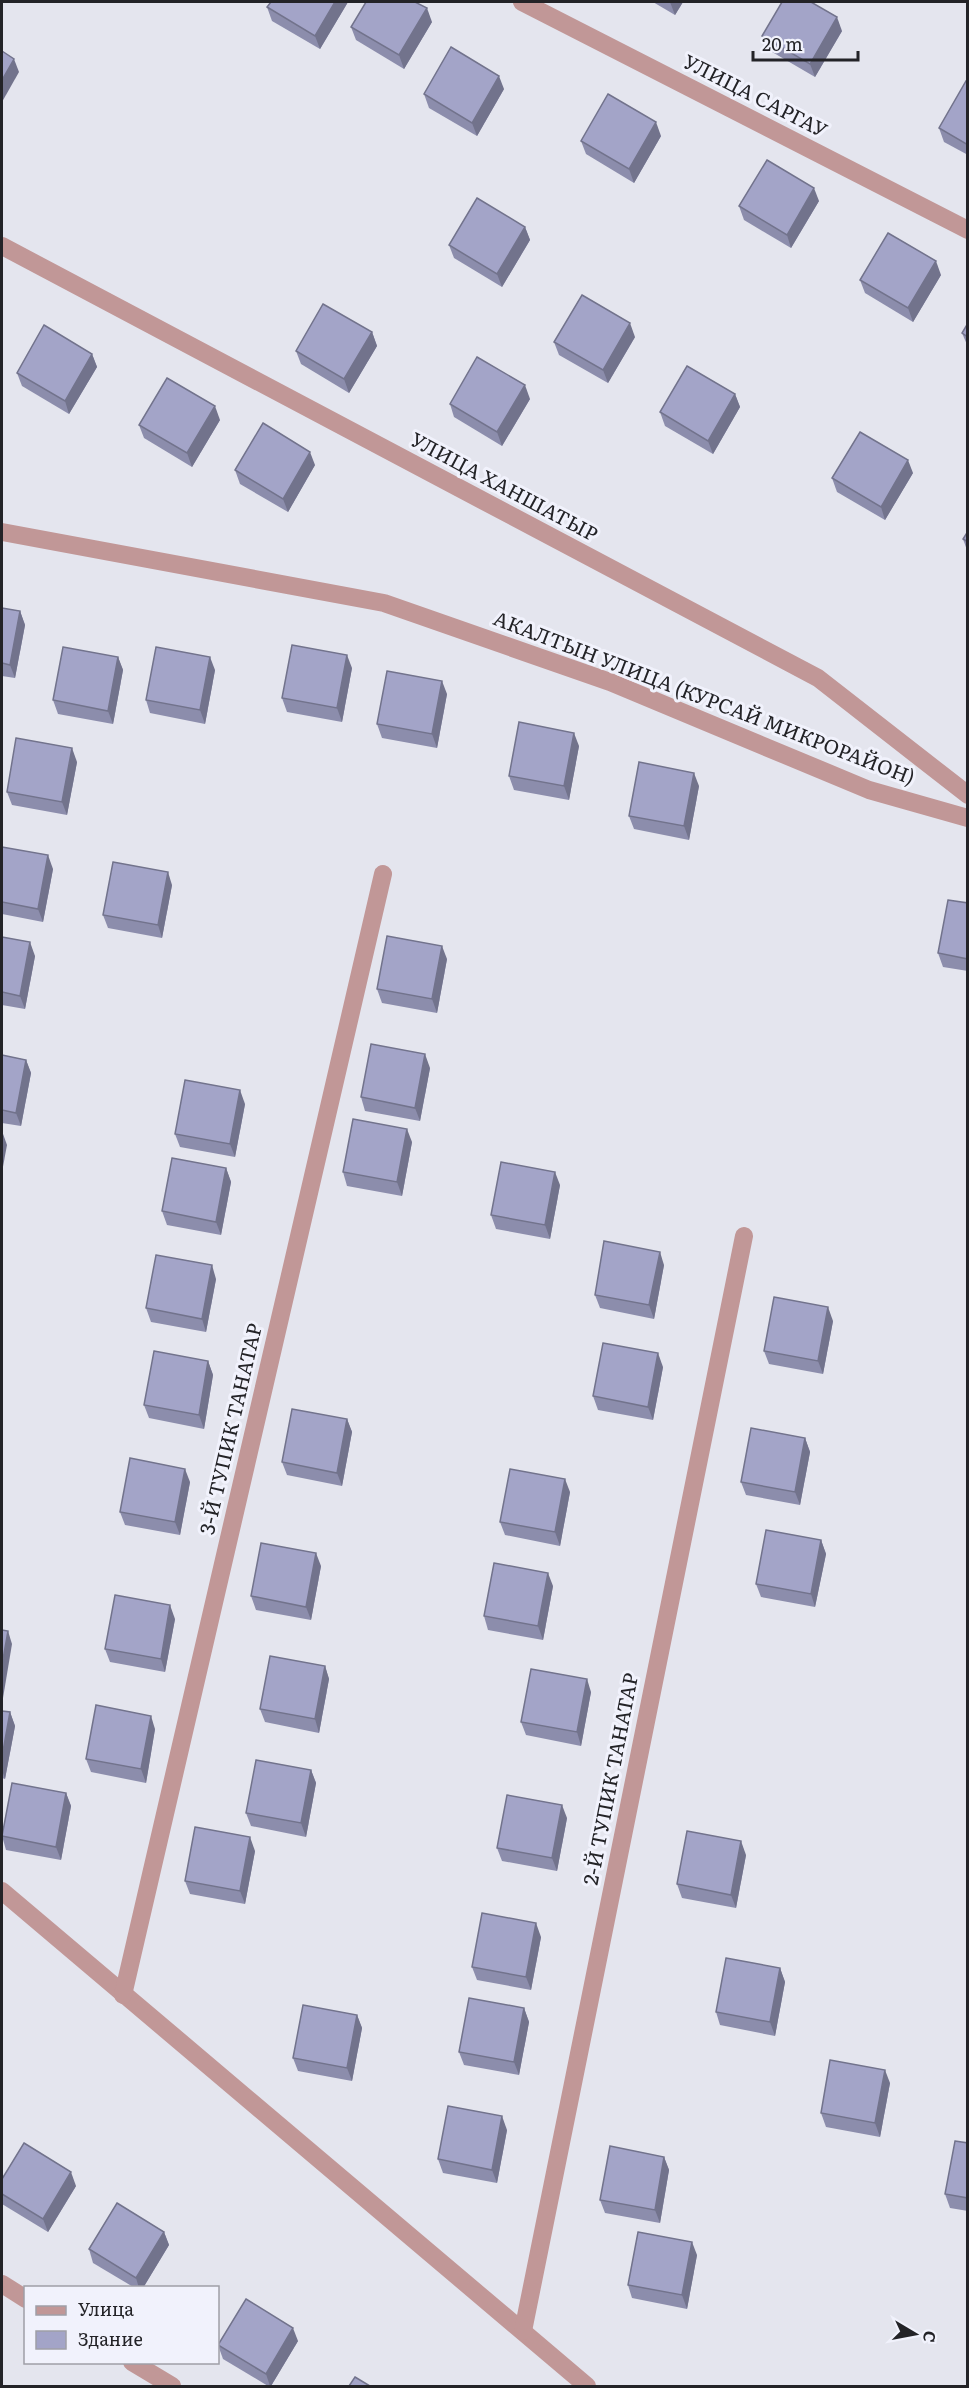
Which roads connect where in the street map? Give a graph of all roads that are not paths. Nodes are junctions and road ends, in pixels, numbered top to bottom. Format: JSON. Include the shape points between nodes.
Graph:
{"nodes":[{"id":1,"x":522,"y":2,"type":"edge"},
{"id":2,"x":968,"y":230,"type":"edge"},
{"id":3,"x":2,"y":246,"type":"edge"},
{"id":4,"x":2,"y":532,"type":"edge"},
{"id":5,"x":968,"y":795,"type":"edge"},
{"id":6,"x":968,"y":818,"type":"edge"},
{"id":7,"x":383,"y":874,"type":"dead end"},
{"id":8,"x":744,"y":1236,"type":"dead end"},
{"id":9,"x":2,"y":1891,"type":"edge"},
{"id":10,"x":123,"y":1995,"type":"junction"},
{"id":11,"x":2,"y":2284,"type":"edge"},
{"id":12,"x":24,"y":2298,"type":"edge"},
{"id":13,"x":523,"y":2331,"type":"junction"},
{"id":14,"x":135,"y":2364,"type":"edge"},
{"id":15,"x":172,"y":2386,"type":"edge"},
{"id":16,"x":587,"y":2386,"type":"edge"}],
"edges":[{"from":1,"to":2,"type":"street","name":"УЛИЦА САРГАУ"},
{"from":3,"to":5,"type":"street","name":"УЛИЦА ХАНШАТЫР","via":[[818,678]]},
{"from":4,"to":6,"type":"street","name":"АКАЛТЫН УЛИЦА (КУРСАЙ МИКРОРАЙОН)","via":[[384,603],[610,682],[869,790]]},
{"from":7,"to":10,"type":"street","name":"3-Й ТУПИК ТАНАТАР"},
{"from":8,"to":13,"type":"street","name":"2-Й ТУПИК ТАНАТАР"},
{"from":9,"to":10,"type":"street"},
{"from":10,"to":13,"type":"street"},
{"from":11,"to":12,"type":"street"},
{"from":13,"to":16,"type":"street"},
{"from":14,"to":15,"type":"street"}]}
